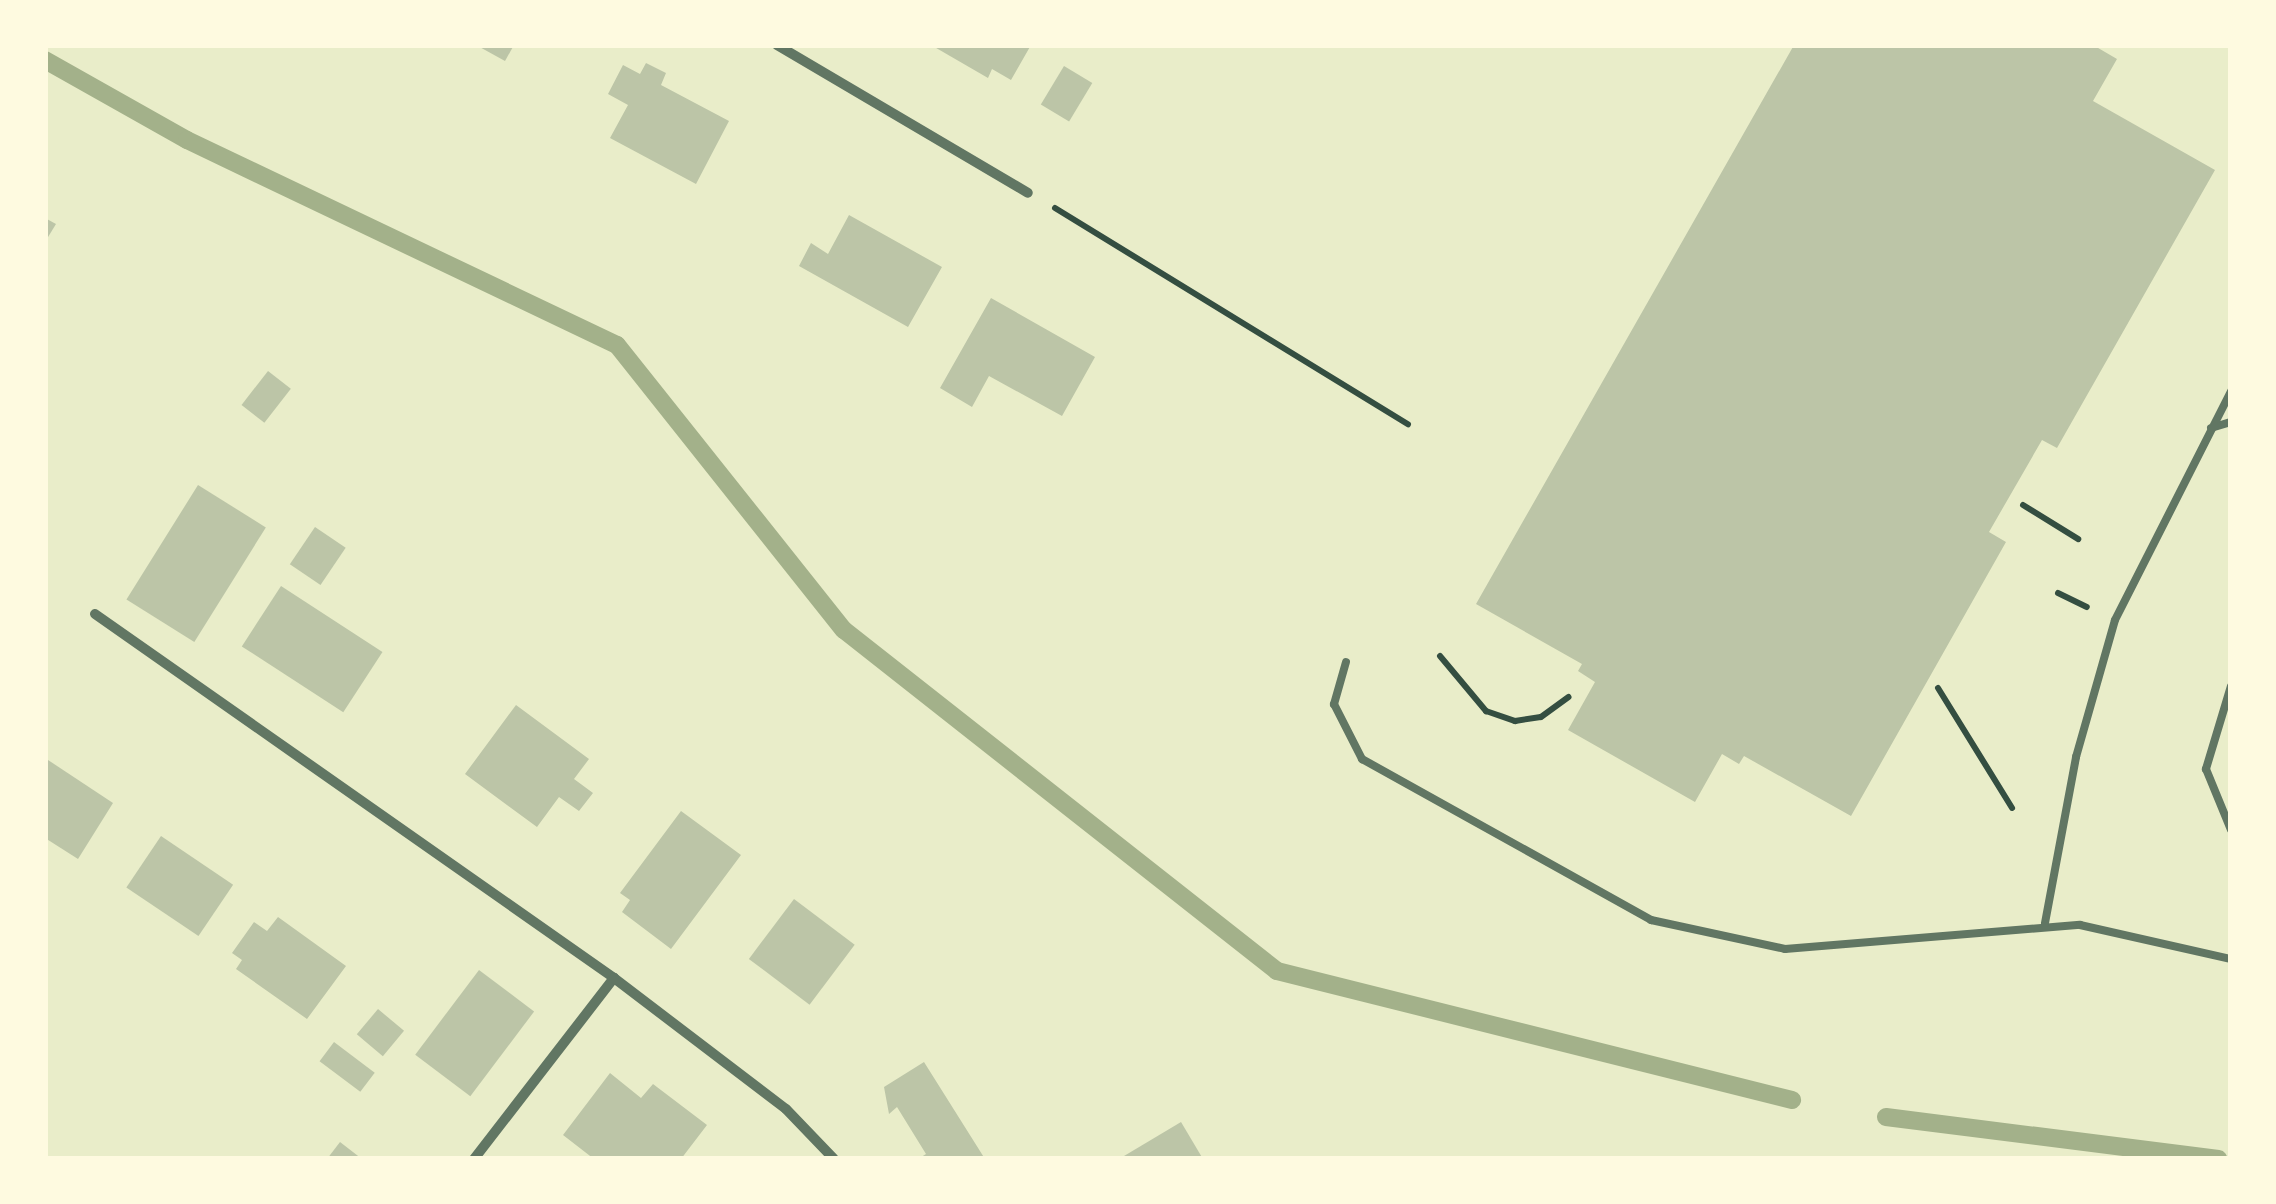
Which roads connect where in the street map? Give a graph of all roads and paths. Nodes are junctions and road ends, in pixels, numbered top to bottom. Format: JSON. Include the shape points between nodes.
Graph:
{"nodes":[{"id":1,"x":777,"y":45,"type":"edge"},
{"id":2,"x":1028,"y":193,"type":"joint"},
{"id":3,"x":2231,"y":390,"type":"edge"},
{"id":4,"x":2231,"y":422,"type":"edge"},
{"id":5,"x":1408,"y":424,"type":"dead end"},
{"id":6,"x":2210,"y":429,"type":"junction"},
{"id":7,"x":2024,"y":506,"type":"dead end"},
{"id":8,"x":2078,"y":539,"type":"dead end"},
{"id":9,"x":95,"y":614,"type":"dead end"},
{"id":10,"x":1440,"y":656,"type":"dead end"},
{"id":11,"x":1346,"y":662,"type":"dead end"},
{"id":12,"x":2231,"y":686,"type":"edge"},
{"id":13,"x":1938,"y":688,"type":"dead end"},
{"id":14,"x":1568,"y":697,"type":"dead end"},
{"id":15,"x":2012,"y":808,"type":"dead end"},
{"id":16,"x":2231,"y":830,"type":"edge"},
{"id":17,"x":2045,"y":923,"type":"junction"},
{"id":18,"x":2231,"y":960,"type":"edge"},
{"id":19,"x":614,"y":978,"type":"junction"},
{"id":20,"x":474,"y":1159,"type":"edge"},
{"id":21,"x":834,"y":1159,"type":"edge"}],
"edges":[{"from":1,"to":2,"type":"street"},
{"from":2,"to":5,"type":"path"},
{"from":3,"to":6,"type":"lane"},
{"from":4,"to":6,"type":"lane"},
{"from":6,"to":17,"type":"lane","via":[[2115,620],[2076,757]]},
{"from":7,"to":8,"type":"path"},
{"from":9,"to":19,"type":"street"},
{"from":10,"to":14,"type":"path","via":[[1486,711],[1515,721],[1541,717]]},
{"from":11,"to":17,"type":"lane","via":[[1334,704],[1362,759],[1651,920],[1785,949]]},
{"from":12,"to":16,"type":"lane","via":[[2206,769]]},
{"from":13,"to":15,"type":"path"},
{"from":17,"to":18,"type":"lane"},
{"from":19,"to":20,"type":"street"},
{"from":19,"to":21,"type":"street","via":[[786,1109]]}]}
